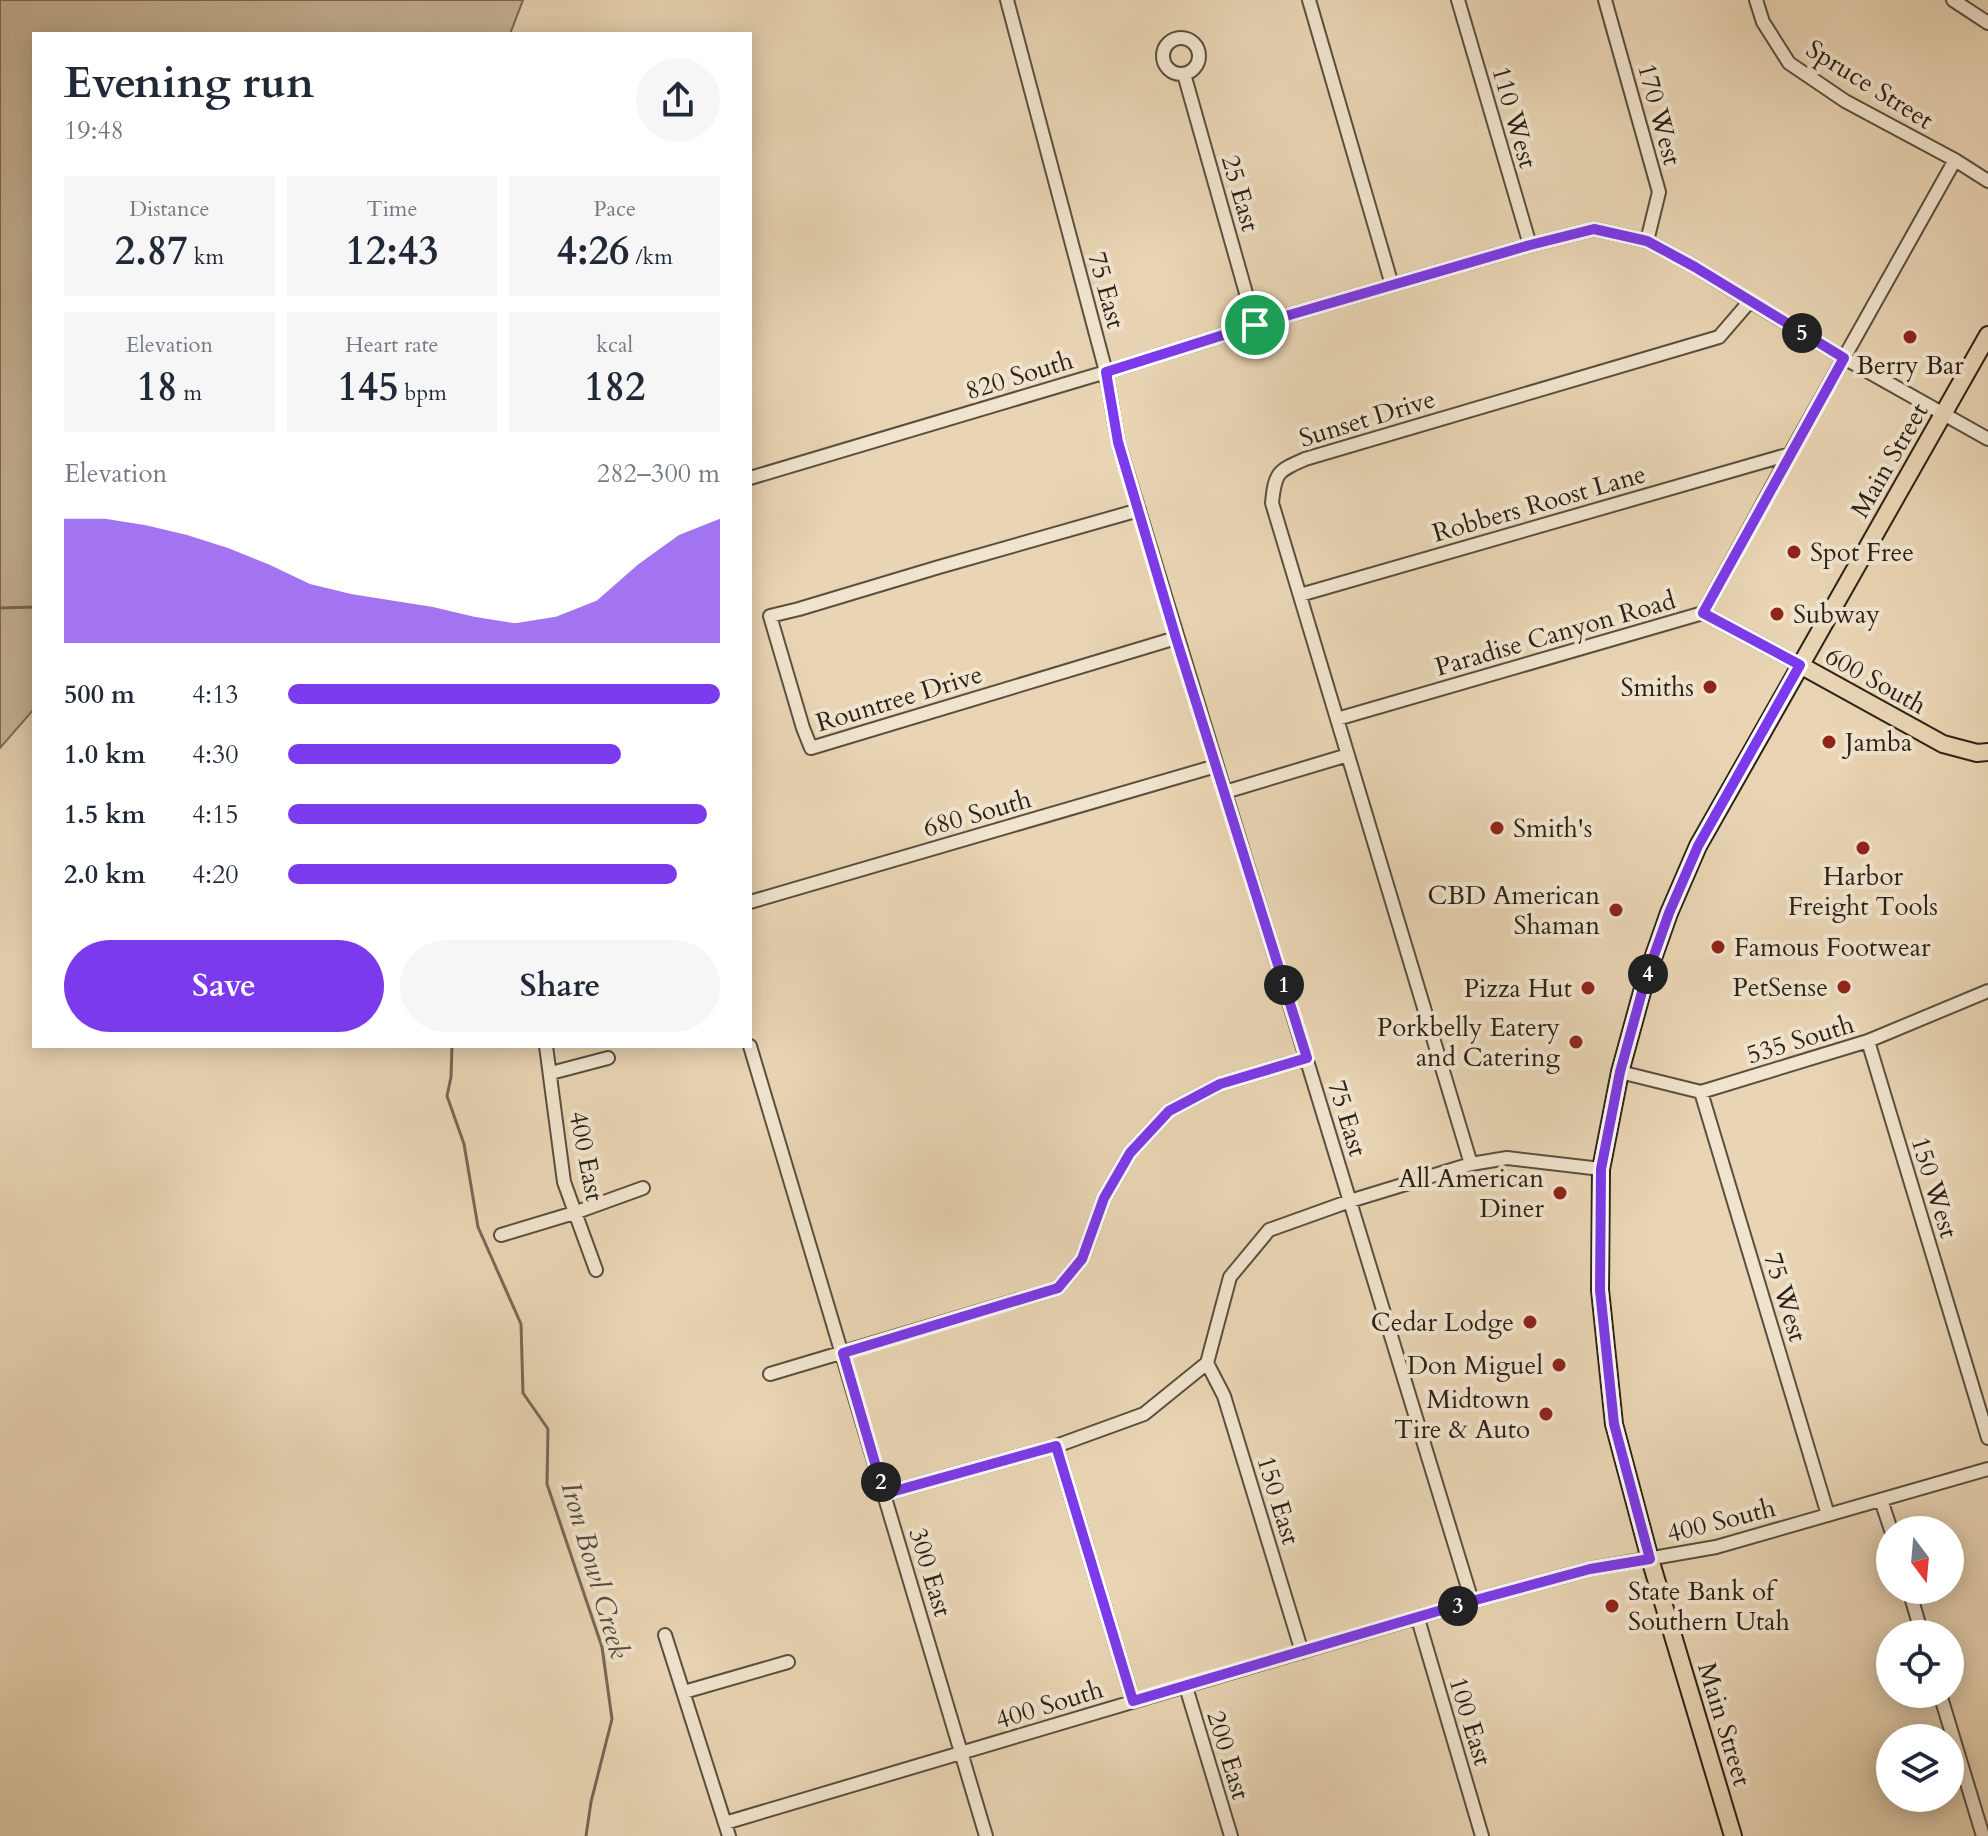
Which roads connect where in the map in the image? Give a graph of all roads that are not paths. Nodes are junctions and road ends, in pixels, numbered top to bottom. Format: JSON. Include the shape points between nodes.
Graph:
{"nodes":[{"id":1,"x":1007,"y":0,"type":"edge"},
{"id":2,"x":1309,"y":0,"type":"edge"},
{"id":3,"x":1605,"y":0,"type":"edge"},
{"id":4,"x":1756,"y":0,"type":"edge"},
{"id":5,"x":1953,"y":0,"type":"edge"},
{"id":6,"x":1458,"y":1,"type":"edge"},
{"id":7,"x":1988,"y":23,"type":"edge"},
{"id":8,"x":1184,"y":74,"type":"dead end"},
{"id":9,"x":1955,"y":160,"type":"junction"},
{"id":10,"x":1988,"y":181,"type":"edge"},
{"id":11,"x":1647,"y":241,"type":"junction"},
{"id":12,"x":1530,"y":245,"type":"junction"},
{"id":13,"x":1392,"y":285,"type":"junction"},
{"id":14,"x":1750,"y":301,"type":"junction"},
{"id":15,"x":1255,"y":325,"type":"junction"},
{"id":16,"x":1988,"y":335,"type":"edge"},
{"id":17,"x":1844,"y":358,"type":"junction"},
{"id":18,"x":1106,"y":372,"type":"junction"},
{"id":19,"x":1944,"y":413,"type":"junction"},
{"id":20,"x":1988,"y":439,"type":"edge"},
{"id":21,"x":1790,"y":454,"type":"junction"},
{"id":22,"x":752,"y":477,"type":"edge"},
{"id":23,"x":1139,"y":510,"type":"junction"},
{"id":24,"x":1300,"y":595,"type":"junction"},
{"id":25,"x":1703,"y":613,"type":"junction"},
{"id":26,"x":1176,"y":638,"type":"junction"},
{"id":27,"x":1800,"y":665,"type":"junction"},
{"id":28,"x":1337,"y":719,"type":"junction"},
{"id":29,"x":1988,"y":752,"type":"edge"},
{"id":30,"x":1348,"y":755,"type":"junction"},
{"id":31,"x":1216,"y":766,"type":"junction"},
{"id":32,"x":1225,"y":792,"type":"junction"},
{"id":33,"x":752,"y":901,"type":"edge"},
{"id":34,"x":1988,"y":991,"type":"edge"},
{"id":35,"x":1868,"y":1041,"type":"junction"},
{"id":36,"x":546,"y":1048,"type":"edge"},
{"id":37,"x":751,"y":1048,"type":"edge"},
{"id":38,"x":608,"y":1058,"type":"dead end"},
{"id":39,"x":1307,"y":1058,"type":"junction"},
{"id":40,"x":1620,"y":1072,"type":"junction"},
{"id":41,"x":551,"y":1073,"type":"junction"},
{"id":42,"x":1701,"y":1092,"type":"junction"},
{"id":43,"x":1471,"y":1164,"type":"junction"},
{"id":44,"x":1601,"y":1169,"type":"junction"},
{"id":45,"x":643,"y":1188,"type":"dead end"},
{"id":46,"x":1350,"y":1201,"type":"junction"},
{"id":47,"x":574,"y":1213,"type":"junction"},
{"id":48,"x":501,"y":1235,"type":"dead end"},
{"id":49,"x":596,"y":1270,"type":"dead end"},
{"id":50,"x":843,"y":1353,"type":"junction"},
{"id":51,"x":1207,"y":1363,"type":"junction"},
{"id":52,"x":770,"y":1374,"type":"dead end"},
{"id":53,"x":1988,"y":1438,"type":"edge"},
{"id":54,"x":1056,"y":1446,"type":"junction"},
{"id":55,"x":1988,"y":1469,"type":"edge"},
{"id":56,"x":884,"y":1494,"type":"junction"},
{"id":57,"x":1881,"y":1500,"type":"junction"},
{"id":58,"x":1828,"y":1515,"type":"junction"},
{"id":59,"x":1886,"y":1516,"type":"edge"},
{"id":60,"x":1650,"y":1559,"type":"junction"},
{"id":61,"x":1472,"y":1601,"type":"junction"},
{"id":62,"x":1418,"y":1619,"type":"junction"},
{"id":63,"x":665,"y":1635,"type":"dead end"},
{"id":64,"x":1302,"y":1652,"type":"junction"},
{"id":65,"x":788,"y":1662,"type":"dead end"},
{"id":66,"x":1186,"y":1687,"type":"junction"},
{"id":67,"x":684,"y":1692,"type":"junction"},
{"id":68,"x":1133,"y":1701,"type":"junction"},
{"id":69,"x":1944,"y":1708,"type":"edge"},
{"id":70,"x":961,"y":1753,"type":"junction"},
{"id":71,"x":727,"y":1829,"type":"edge"},
{"id":72,"x":986,"y":1836,"type":"edge"},
{"id":73,"x":1231,"y":1836,"type":"edge"},
{"id":74,"x":1482,"y":1836,"type":"edge"},
{"id":75,"x":1733,"y":1836,"type":"edge"},
{"id":76,"x":1983,"y":1836,"type":"edge"}],
"edges":[{"from":1,"to":18,"type":"street","name":"75 East"},
{"from":2,"to":13,"type":"street"},
{"from":3,"to":11,"type":"street","name":"170 West","via":[[1659,192]]},
{"from":4,"to":9,"type":"street","name":"Spruce Street","via":[[1763,22],[1789,63],[1845,101]]},
{"from":5,"to":7,"type":"street"},
{"from":6,"to":12,"type":"street","name":"110 West"},
{"from":8,"to":15,"type":"street","name":"25 East"},
{"from":9,"to":10,"type":"street","name":"Spruce Street"},
{"from":9,"to":17,"type":"street","name":"Paradise Canyon Road"},
{"from":11,"to":12,"type":"street","name":"820 South","via":[[1594,229]]},
{"from":11,"to":14,"type":"street","name":"820 South"},
{"from":12,"to":13,"type":"street","name":"820 South"},
{"from":13,"to":15,"type":"street","name":"820 South"},
{"from":14,"to":17,"type":"street"},
{"from":14,"to":24,"type":"street","name":"Sunset Drive","via":[[1719,337],[1284,469],[1274,482],[1272,503]]},
{"from":15,"to":18,"type":"street","name":"820 South"},
{"from":16,"to":19,"type":"main road","name":"Main Street"},
{"from":17,"to":19,"type":"street"},
{"from":17,"to":21,"type":"street","name":"Paradise Canyon Road"},
{"from":18,"to":22,"type":"street","name":"820 South"},
{"from":18,"to":23,"type":"street","name":"75 East","via":[[1118,442]]},
{"from":19,"to":20,"type":"street"},
{"from":19,"to":27,"type":"main road","name":"Main Street"},
{"from":21,"to":24,"type":"street","name":"Robbers Roost Lane"},
{"from":21,"to":25,"type":"street","name":"Paradise Canyon Road"},
{"from":23,"to":26,"type":"street","name":"75 East"},
{"from":23,"to":26,"type":"street","name":"Rountree Drive","via":[[770,616],[778,644],[811,748]]},
{"from":24,"to":28,"type":"street","name":"Sunset Drive"},
{"from":25,"to":27,"type":"street","name":"600 South"},
{"from":25,"to":28,"type":"street","name":"Paradise Canyon Road"},
{"from":26,"to":31,"type":"street","name":"75 East"},
{"from":27,"to":29,"type":"main road","name":"600 South","via":[[1943,744]]},
{"from":27,"to":40,"type":"main road","name":"Main Street","via":[[1698,846],[1645,981]]},
{"from":28,"to":30,"type":"street","name":"Sunset Drive"},
{"from":30,"to":32,"type":"street"},
{"from":30,"to":43,"type":"street","name":"Sunset Drive"},
{"from":31,"to":32,"type":"street","name":"75 East"},
{"from":31,"to":33,"type":"street","name":"680 South"},
{"from":32,"to":39,"type":"street","name":"75 East"},
{"from":34,"to":35,"type":"street","name":"535 South"},
{"from":35,"to":42,"type":"street","name":"535 South"},
{"from":35,"to":53,"type":"street","name":"150 West"},
{"from":36,"to":41,"type":"street","name":"400 East"},
{"from":37,"to":50,"type":"street","name":"300 East"},
{"from":38,"to":41,"type":"street"},
{"from":39,"to":46,"type":"street","name":"75 East"},
{"from":39,"to":50,"type":"street","via":[[1220,1084],[1169,1111],[1130,1153],[1104,1198],[1082,1259],[1058,1288]]},
{"from":40,"to":42,"type":"street"},
{"from":40,"to":44,"type":"main road","name":"Main Street"},
{"from":41,"to":47,"type":"street","name":"400 East","via":[[564,1182]]},
{"from":42,"to":58,"type":"street","name":"75 West"},
{"from":43,"to":44,"type":"street","via":[[1507,1158]]},
{"from":43,"to":46,"type":"street"},
{"from":44,"to":60,"type":"main road","name":"Main Street","via":[[1600,1290],[1614,1424]]},
{"from":45,"to":47,"type":"street"},
{"from":46,"to":51,"type":"street","via":[[1269,1230],[1230,1277]]},
{"from":46,"to":61,"type":"street","name":"75 East"},
{"from":47,"to":48,"type":"street"},
{"from":47,"to":49,"type":"street","name":"400 East"},
{"from":50,"to":52,"type":"street"},
{"from":50,"to":56,"type":"street","name":"300 East"},
{"from":51,"to":54,"type":"street","via":[[1144,1414]]},
{"from":51,"to":64,"type":"street","name":"150 East","via":[[1224,1396]]},
{"from":54,"to":56,"type":"street"},
{"from":54,"to":68,"type":"street"},
{"from":55,"to":57,"type":"street","name":"400 South"},
{"from":56,"to":70,"type":"street","name":"300 East"},
{"from":57,"to":58,"type":"street","name":"400 South"},
{"from":57,"to":59,"type":"street"},
{"from":58,"to":60,"type":"street","name":"400 South","via":[[1716,1547]]},
{"from":60,"to":61,"type":"street","name":"400 South","via":[[1590,1569]]},
{"from":60,"to":75,"type":"main road","name":"Main Street"},
{"from":61,"to":62,"type":"street","name":"400 South"},
{"from":62,"to":64,"type":"street","name":"400 South"},
{"from":62,"to":74,"type":"street","name":"100 East"},
{"from":63,"to":67,"type":"street"},
{"from":64,"to":66,"type":"street","name":"400 South"},
{"from":65,"to":67,"type":"street"},
{"from":66,"to":68,"type":"street","name":"400 South"},
{"from":66,"to":73,"type":"street","name":"200 East"},
{"from":67,"to":71,"type":"street"},
{"from":68,"to":70,"type":"street","name":"400 South"},
{"from":69,"to":76,"type":"street"},
{"from":70,"to":71,"type":"street","name":"400 South"},
{"from":70,"to":72,"type":"street","name":"300 East"}]}
